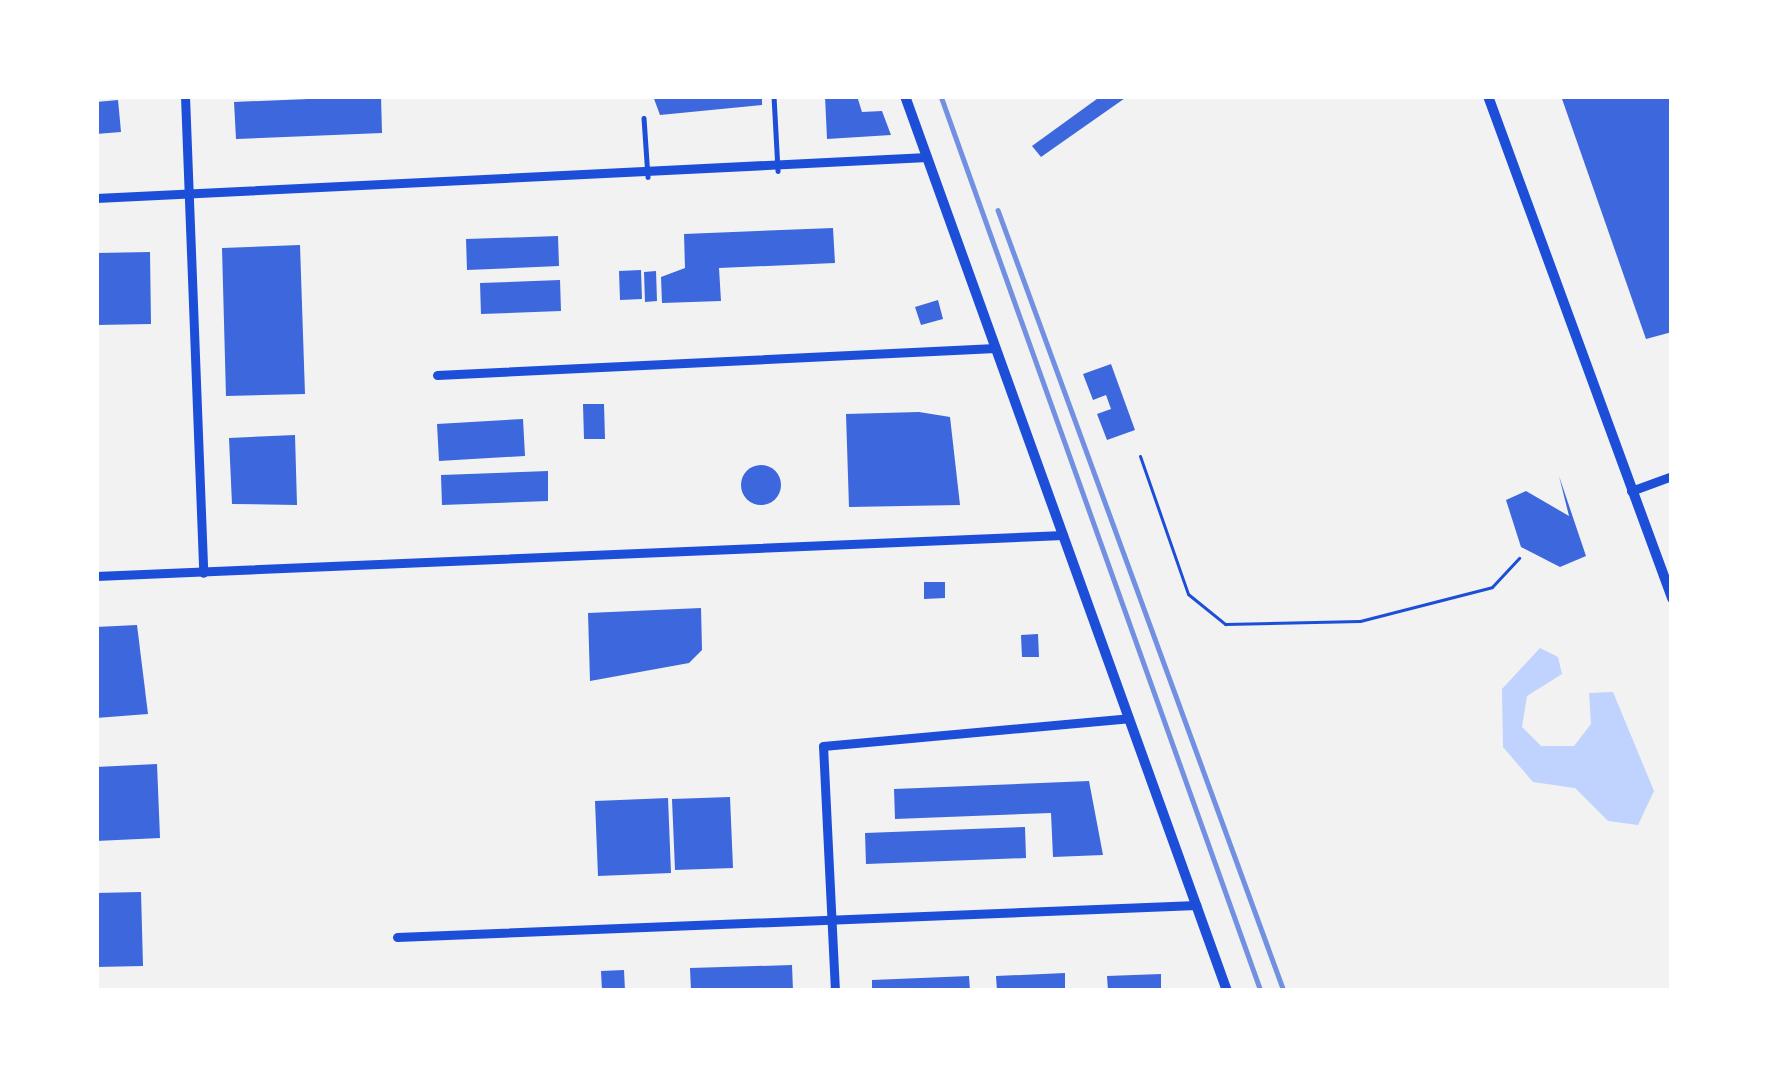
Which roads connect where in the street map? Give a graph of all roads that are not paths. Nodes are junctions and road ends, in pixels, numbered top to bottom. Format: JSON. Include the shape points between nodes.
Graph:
{"nodes":[{"id":1,"x":185,"y":96,"type":"edge"},
{"id":2,"x":774,"y":96,"type":"edge"},
{"id":3,"x":904,"y":96,"type":"edge"},
{"id":4,"x":1488,"y":96,"type":"edge"},
{"id":5,"x":644,"y":118,"type":"dead end"},
{"id":6,"x":926,"y":157,"type":"junction"},
{"id":7,"x":778,"y":171,"type":"junction"},
{"id":8,"x":648,"y":177,"type":"junction"},
{"id":9,"x":189,"y":195,"type":"junction"},
{"id":10,"x":96,"y":198,"type":"edge"},
{"id":11,"x":995,"y":349,"type":"junction"},
{"id":12,"x":436,"y":375,"type":"dead end"},
{"id":13,"x":1672,"y":476,"type":"edge"},
{"id":14,"x":1631,"y":490,"type":"junction"},
{"id":15,"x":1063,"y":536,"type":"junction"},
{"id":16,"x":203,"y":573,"type":"junction"},
{"id":17,"x":96,"y":575,"type":"edge"},
{"id":18,"x":1672,"y":598,"type":"edge"},
{"id":19,"x":1129,"y":718,"type":"junction"},
{"id":20,"x":1196,"y":905,"type":"junction"},
{"id":21,"x":832,"y":922,"type":"junction"},
{"id":22,"x":397,"y":937,"type":"dead end"},
{"id":23,"x":835,"y":991,"type":"edge"},
{"id":24,"x":1226,"y":991,"type":"edge"}],
"edges":[{"from":1,"to":9,"type":"street"},
{"from":2,"to":7,"type":"lane"},
{"from":3,"to":6,"type":"street"},
{"from":4,"to":14,"type":"street"},
{"from":5,"to":8,"type":"lane"},
{"from":6,"to":7,"type":"street"},
{"from":6,"to":11,"type":"street"},
{"from":7,"to":8,"type":"street"},
{"from":8,"to":9,"type":"street"},
{"from":9,"to":10,"type":"street"},
{"from":9,"to":16,"type":"street"},
{"from":11,"to":12,"type":"street"},
{"from":11,"to":15,"type":"street"},
{"from":13,"to":14,"type":"street"},
{"from":14,"to":18,"type":"street"},
{"from":15,"to":16,"type":"street"},
{"from":15,"to":19,"type":"street"},
{"from":16,"to":17,"type":"street"},
{"from":19,"to":20,"type":"street"},
{"from":19,"to":21,"type":"street","via":[[823,746]]},
{"from":20,"to":21,"type":"street"},
{"from":20,"to":24,"type":"street"},
{"from":21,"to":22,"type":"street"},
{"from":21,"to":23,"type":"street"}]}
